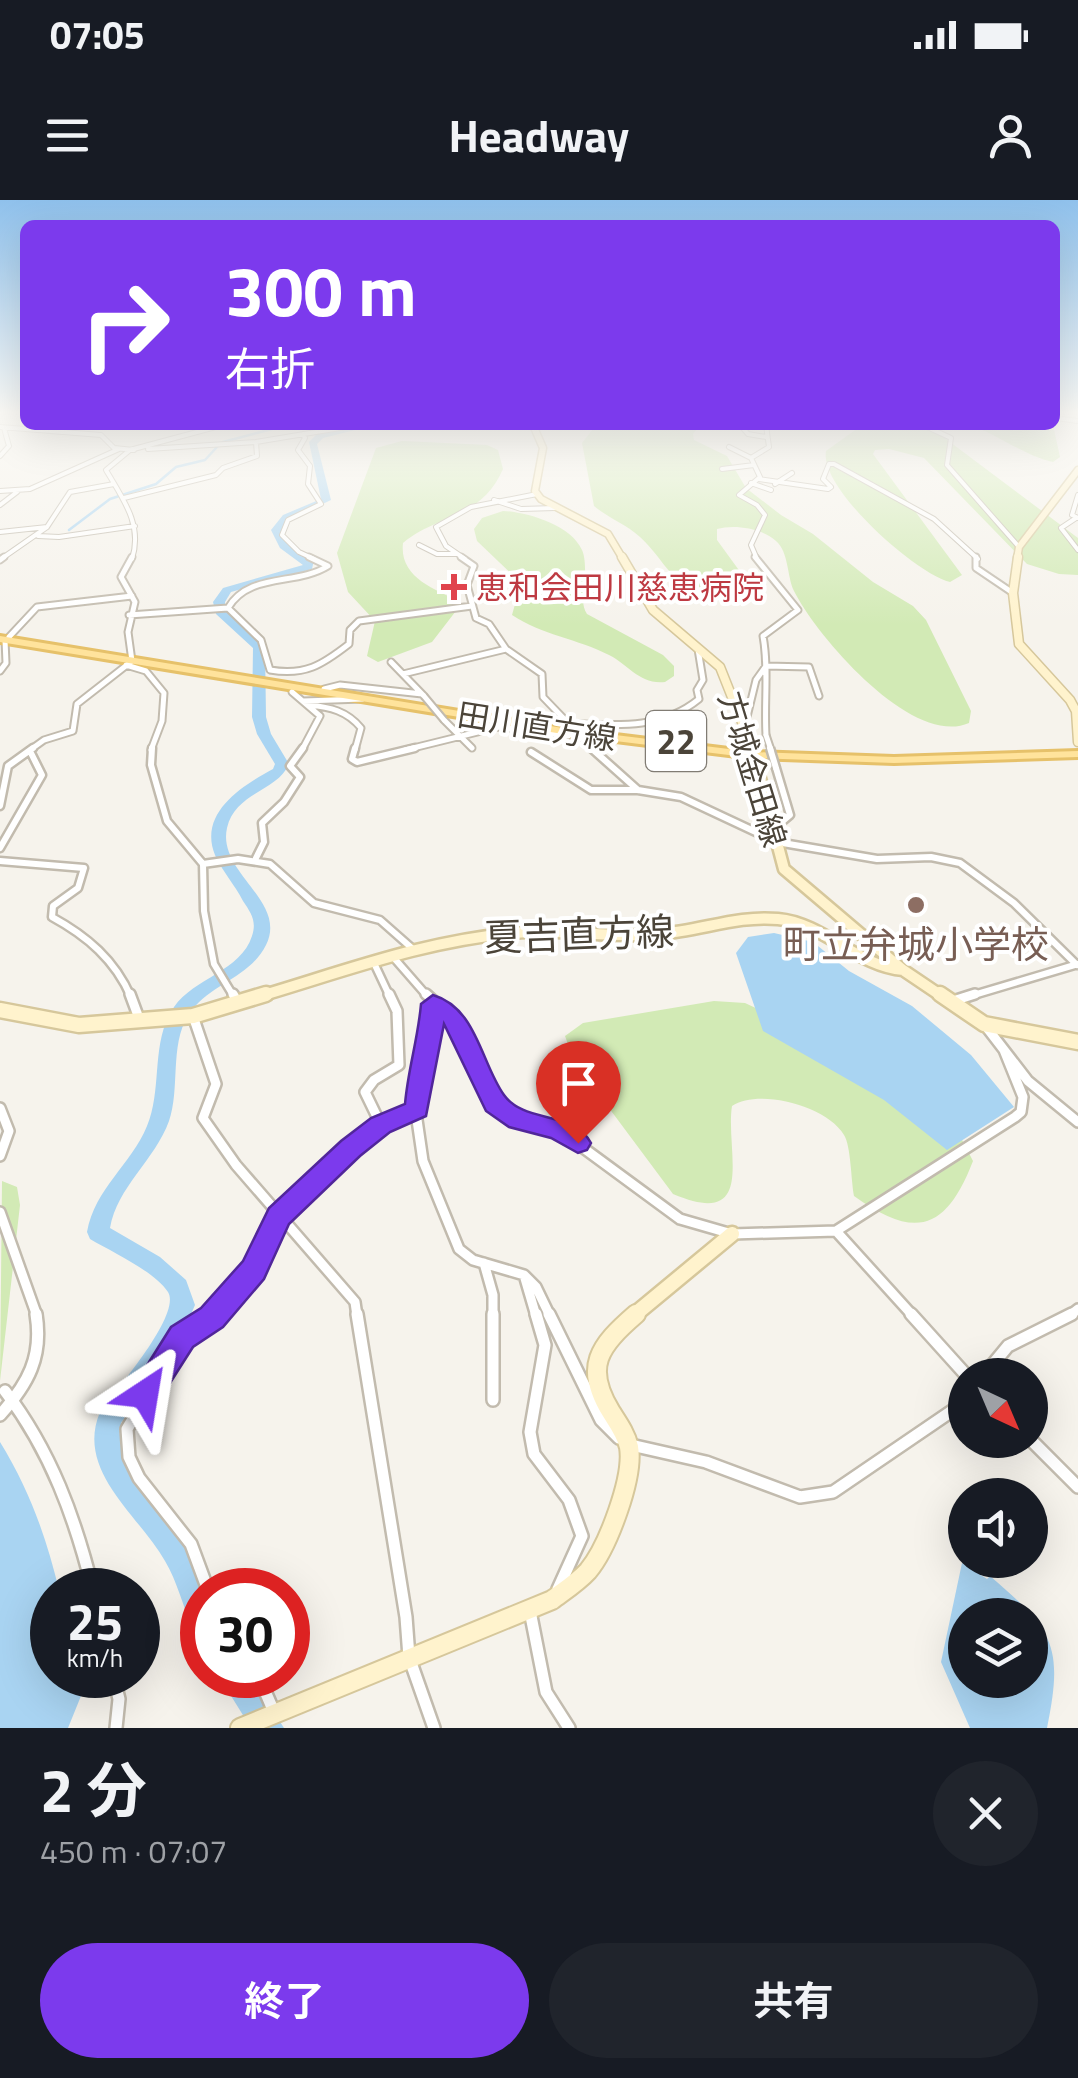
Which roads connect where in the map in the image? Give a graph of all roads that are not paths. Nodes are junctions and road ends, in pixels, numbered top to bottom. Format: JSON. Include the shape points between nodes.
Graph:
{"nodes":[{"id":1,"x":41,"y":482,"type":"edge"},
{"id":2,"x":184,"y":482,"type":"edge"},
{"id":3,"x":308,"y":482,"type":"edge"},
{"id":4,"x":540,"y":482,"type":"edge"},
{"id":5,"x":754,"y":482,"type":"edge"},
{"id":6,"x":764,"y":482,"type":"edge"},
{"id":7,"x":779,"y":482,"type":"edge"},
{"id":8,"x":826,"y":482,"type":"edge"},
{"id":9,"x":868,"y":482,"type":"edge"},
{"id":10,"x":962,"y":482,"type":"edge"},
{"id":11,"x":1069,"y":482,"type":"edge"},
{"id":12,"x":114,"y":484,"type":"joint"},
{"id":13,"x":751,"y":484,"type":"junction"},
{"id":14,"x":773,"y":487,"type":"junction"},
{"id":15,"x":0,"y":490,"type":"edge"},
{"id":16,"x":18,"y":492,"type":"junction"},
{"id":17,"x":538,"y":494,"type":"junction"},
{"id":18,"x":1078,"y":495,"type":"edge"},
{"id":19,"x":124,"y":498,"type":"junction"},
{"id":20,"x":494,"y":500,"type":"junction"},
{"id":21,"x":0,"y":505,"type":"edge"},
{"id":22,"x":555,"y":508,"type":"junction"},
{"id":23,"x":1077,"y":518,"type":"edge"},
{"id":24,"x":135,"y":526,"type":"junction"},
{"id":25,"x":47,"y":528,"type":"junction"},
{"id":26,"x":0,"y":532,"type":"edge"},
{"id":27,"x":38,"y":536,"type":"junction"},
{"id":28,"x":419,"y":544,"type":"dead end"},
{"id":29,"x":1019,"y":547,"type":"junction"},
{"id":30,"x":1078,"y":550,"type":"edge"},
{"id":31,"x":456,"y":554,"type":"junction"},
{"id":32,"x":0,"y":560,"type":"edge"},
{"id":33,"x":1013,"y":593,"type":"junction"},
{"id":34,"x":132,"y":596,"type":"junction"},
{"id":35,"x":472,"y":606,"type":"junction"},
{"id":36,"x":227,"y":608,"type":"junction"},
{"id":37,"x":129,"y":615,"type":"junction"},
{"id":38,"x":3,"y":640,"type":"edge"},
{"id":39,"x":506,"y":649,"type":"junction"},
{"id":40,"x":698,"y":649,"type":"junction"},
{"id":41,"x":128,"y":660,"type":"junction"},
{"id":42,"x":391,"y":662,"type":"dead end"},
{"id":43,"x":766,"y":666,"type":"junction"},
{"id":44,"x":0,"y":671,"type":"edge"},
{"id":45,"x":403,"y":674,"type":"junction"},
{"id":46,"x":276,"y":683,"type":"junction"},
{"id":47,"x":324,"y":688,"type":"junction"},
{"id":48,"x":292,"y":692,"type":"dead end"},
{"id":49,"x":423,"y":695,"type":"junction"},
{"id":50,"x":819,"y":696,"type":"dead end"},
{"id":51,"x":364,"y":699,"type":"junction"},
{"id":52,"x":306,"y":703,"type":"junction"},
{"id":53,"x":1077,"y":713,"type":"edge"},
{"id":54,"x":742,"y":722,"type":"junction"},
{"id":55,"x":570,"y":728,"type":"junction"},
{"id":56,"x":459,"y":735,"type":"junction"},
{"id":57,"x":472,"y":748,"type":"dead end"},
{"id":58,"x":1078,"y":748,"type":"edge"},
{"id":59,"x":752,"y":751,"type":"junction"},
{"id":60,"x":32,"y":752,"type":"junction"},
{"id":61,"x":531,"y":752,"type":"dead end"},
{"id":62,"x":8,"y":766,"type":"junction"},
{"id":63,"x":0,"y":772,"type":"edge"},
{"id":64,"x":638,"y":790,"type":"junction"},
{"id":65,"x":0,"y":806,"type":"edge"},
{"id":66,"x":772,"y":830,"type":"junction"},
{"id":67,"x":776,"y":842,"type":"junction"},
{"id":68,"x":0,"y":848,"type":"edge"},
{"id":69,"x":256,"y":858,"type":"junction"},
{"id":70,"x":0,"y":861,"type":"edge"},
{"id":71,"x":203,"y":864,"type":"junction"},
{"id":72,"x":414,"y":950,"type":"junction"},
{"id":73,"x":394,"y":958,"type":"junction"},
{"id":74,"x":374,"y":964,"type":"junction"},
{"id":75,"x":1078,"y":964,"type":"edge"},
{"id":76,"x":904,"y":970,"type":"junction"},
{"id":77,"x":949,"y":1002,"type":"junction"},
{"id":78,"x":238,"y":1004,"type":"junction"},
{"id":79,"x":433,"y":1004,"type":"junction"},
{"id":80,"x":0,"y":1010,"type":"edge"},
{"id":81,"x":193,"y":1016,"type":"junction"},
{"id":82,"x":140,"y":1022,"type":"junction"},
{"id":83,"x":984,"y":1024,"type":"junction"},
{"id":84,"x":1078,"y":1042,"type":"edge"},
{"id":85,"x":1004,"y":1050,"type":"junction"},
{"id":86,"x":0,"y":1108,"type":"edge"},
{"id":87,"x":417,"y":1109,"type":"junction"},
{"id":88,"x":1078,"y":1122,"type":"edge"},
{"id":89,"x":381,"y":1125,"type":"junction"},
{"id":90,"x":0,"y":1156,"type":"edge"},
{"id":91,"x":0,"y":1212,"type":"edge"},
{"id":92,"x":279,"y":1216,"type":"junction"},
{"id":93,"x":836,"y":1230,"type":"junction"},
{"id":94,"x":732,"y":1234,"type":"junction"},
{"id":95,"x":484,"y":1263,"type":"junction"},
{"id":96,"x":524,"y":1275,"type":"junction"},
{"id":97,"x":1078,"y":1309,"type":"edge"},
{"id":98,"x":951,"y":1358,"type":"edge"},
{"id":99,"x":998,"y":1358,"type":"edge"},
{"id":100,"x":5,"y":1391,"type":"dead end"},
{"id":101,"x":493,"y":1400,"type":"dead end"},
{"id":102,"x":14,"y":1402,"type":"junction"},
{"id":103,"x":948,"y":1414,"type":"edge"},
{"id":104,"x":0,"y":1415,"type":"edge"},
{"id":105,"x":629,"y":1445,"type":"junction"},
{"id":106,"x":1048,"y":1458,"type":"edge"},
{"id":107,"x":1078,"y":1487,"type":"edge"},
{"id":108,"x":88,"y":1568,"type":"edge"},
{"id":109,"x":200,"y":1568,"type":"edge"},
{"id":110,"x":552,"y":1600,"type":"junction"},
{"id":111,"x":530,"y":1609,"type":"junction"},
{"id":112,"x":409,"y":1657,"type":"junction"},
{"id":113,"x":119,"y":1698,"type":"edge"},
{"id":114,"x":268,"y":1698,"type":"edge"},
{"id":115,"x":275,"y":1713,"type":"junction"},
{"id":116,"x":116,"y":1728,"type":"edge"},
{"id":117,"x":240,"y":1728,"type":"edge"},
{"id":118,"x":434,"y":1728,"type":"edge"},
{"id":119,"x":569,"y":1728,"type":"edge"}],
"edges":[{"from":1,"to":16,"type":"street"},
{"from":2,"to":19,"type":"street"},
{"from":3,"to":36,"type":"street","via":[[321,504],[288,520],[282,535],[298,552],[328,566],[244,591]]},
{"from":4,"to":17,"type":"main road"},
{"from":5,"to":13,"type":"street"},
{"from":6,"to":14,"type":"street"},
{"from":7,"to":14,"type":"street"},
{"from":8,"to":14,"type":"street","via":[[832,488]]},
{"from":9,"to":33,"type":"street","via":[[970,546],[976,568]]},
{"from":10,"to":29,"type":"street"},
{"from":11,"to":29,"type":"main road"},
{"from":12,"to":19,"type":"street"},
{"from":12,"to":25,"type":"street","via":[[70,492]]},
{"from":13,"to":14,"type":"street"},
{"from":13,"to":43,"type":"street","via":[[739,495],[765,515],[751,552],[798,610],[763,636]]},
{"from":15,"to":16,"type":"street"},
{"from":16,"to":21,"type":"street"},
{"from":17,"to":20,"type":"street"},
{"from":17,"to":22,"type":"main road","name":"方城金田線"},
{"from":18,"to":23,"type":"street","via":[[1072,515]]},
{"from":19,"to":24,"type":"street"},
{"from":20,"to":22,"type":"street","via":[[522,509]]},
{"from":20,"to":31,"type":"street","via":[[436,528]]},
{"from":22,"to":40,"type":"main road","name":"方城金田線","via":[[608,534],[652,610]]},
{"from":23,"to":30,"type":"street","via":[[1061,528]]},
{"from":24,"to":27,"type":"street"},
{"from":24,"to":34,"type":"street","via":[[121,583]]},
{"from":25,"to":26,"type":"street"},
{"from":25,"to":27,"type":"street"},
{"from":27,"to":32,"type":"street"},
{"from":28,"to":31,"type":"street"},
{"from":29,"to":33,"type":"main road"},
{"from":31,"to":35,"type":"street","via":[[474,566],[467,584]]},
{"from":33,"to":53,"type":"main road","via":[[1019,644]]},
{"from":34,"to":37,"type":"street"},
{"from":34,"to":38,"type":"street","via":[[36,607]]},
{"from":35,"to":36,"type":"street","via":[[358,621],[349,644],[295,677],[270,670],[263,638]]},
{"from":35,"to":39,"type":"street"},
{"from":36,"to":37,"type":"street"},
{"from":37,"to":41,"type":"street"},
{"from":38,"to":41,"type":"main road","name":"田川直方線","number":"22"},
{"from":38,"to":44,"type":"street","via":[[6,662]]},
{"from":39,"to":45,"type":"street"},
{"from":39,"to":55,"type":"street","via":[[542,674],[543,697]]},
{"from":40,"to":54,"type":"main road","name":"方城金田線","via":[[720,667]]},
{"from":40,"to":55,"type":"street","via":[[703,680],[692,706],[642,726]]},
{"from":41,"to":46,"type":"main road","name":"田川直方線","number":"22"},
{"from":41,"to":60,"type":"street","via":[[77,704],[73,731],[44,740]]},
{"from":41,"to":71,"type":"street","via":[[162,688],[151,764],[167,821]]},
{"from":42,"to":45,"type":"street"},
{"from":43,"to":50,"type":"street","via":[[809,667]]},
{"from":43,"to":54,"type":"street"},
{"from":43,"to":66,"type":"street","bridge":true,"via":[[762,724],[790,816]]},
{"from":45,"to":49,"type":"street"},
{"from":46,"to":47,"type":"main road","name":"田川直方線","number":"22"},
{"from":46,"to":51,"type":"main road","name":"田川直方線","number":"22"},
{"from":47,"to":49,"type":"street"},
{"from":47,"to":55,"type":"main road","name":"田川直方線","number":"22"},
{"from":48,"to":52,"type":"street"},
{"from":49,"to":56,"type":"street","bridge":true},
{"from":51,"to":52,"type":"street"},
{"from":51,"to":55,"type":"main road","name":"田川直方線","number":"22"},
{"from":52,"to":56,"type":"street","via":[[334,708],[356,722],[357,762]]},
{"from":52,"to":69,"type":"street","via":[[320,716],[290,766],[300,776],[262,823],[264,842]]},
{"from":53,"to":58,"type":"main road"},
{"from":54,"to":59,"type":"main road","name":"方城金田線"},
{"from":55,"to":56,"type":"street","via":[[568,736],[498,727]]},
{"from":55,"to":59,"type":"main road","name":"田川直方線","number":"22"},
{"from":55,"to":64,"type":"street"},
{"from":56,"to":57,"type":"street"},
{"from":58,"to":59,"type":"main road","name":"田川直方線","number":"22","via":[[894,760]]},
{"from":59,"to":66,"type":"main road","name":"方城金田線"},
{"from":60,"to":62,"type":"street"},
{"from":60,"to":68,"type":"street","via":[[42,775]]},
{"from":61,"to":64,"type":"street","via":[[591,790]]},
{"from":62,"to":63,"type":"street"},
{"from":62,"to":65,"type":"street"},
{"from":64,"to":67,"type":"street","via":[[681,797]]},
{"from":66,"to":67,"type":"main road","name":"方城金田線"},
{"from":67,"to":75,"type":"street","via":[[877,859],[960,862]]},
{"from":67,"to":76,"type":"main road","name":"方城金田線","via":[[784,870]]},
{"from":69,"to":71,"type":"street"},
{"from":69,"to":72,"type":"street","via":[[274,864],[316,905],[397,928]]},
{"from":70,"to":82,"type":"street","via":[[84,868],[78,888],[53,906],[52,917],[93,939],[132,993]]},
{"from":71,"to":78,"type":"street","via":[[214,964]]},
{"from":72,"to":73,"type":"main road","name":"夏吉直方線"},
{"from":72,"to":76,"type":"main road","name":"夏吉直方線","via":[[484,934],[654,935],[761,916],[808,926],[887,969]]},
{"from":73,"to":74,"type":"main road","name":"夏吉直方線"},
{"from":73,"to":79,"type":"street"},
{"from":74,"to":78,"type":"main road","name":"夏吉直方線"},
{"from":74,"to":89,"type":"street","via":[[397,1011],[399,1065],[365,1092]]},
{"from":75,"to":77,"type":"street"},
{"from":76,"to":77,"type":"main road","name":"夏吉直方線"},
{"from":77,"to":83,"type":"main road","name":"夏吉直方線"},
{"from":78,"to":81,"type":"main road","name":"夏吉直方線"},
{"from":79,"to":87,"type":"street"},
{"from":79,"to":94,"type":"street","via":[[455,1020],[506,1114],[559,1130],[680,1219]]},
{"from":80,"to":82,"type":"main road","name":"夏吉直方線","via":[[78,1025]]},
{"from":81,"to":82,"type":"main road","name":"夏吉直方線"},
{"from":81,"to":92,"type":"street","via":[[216,1084],[204,1118]]},
{"from":83,"to":84,"type":"main road","name":"夏吉直方線"},
{"from":83,"to":85,"type":"street"},
{"from":85,"to":88,"type":"street","via":[[1028,1081]]},
{"from":85,"to":93,"type":"street","via":[[1021,1112]]},
{"from":86,"to":90,"type":"street","via":[[9,1131]]},
{"from":87,"to":89,"type":"street"},
{"from":87,"to":95,"type":"street","via":[[418,1146],[459,1249]]},
{"from":89,"to":92,"type":"street"},
{"from":91,"to":102,"type":"street","via":[[42,1340]]},
{"from":92,"to":109,"type":"street","via":[[253,1270],[212,1317],[182,1337],[126,1429],[139,1478],[191,1544]]},
{"from":92,"to":112,"type":"street","via":[[355,1302]]},
{"from":93,"to":94,"type":"street"},
{"from":93,"to":98,"type":"street"},
{"from":94,"to":105,"type":"main road","via":[[601,1350],[598,1388]]},
{"from":95,"to":96,"type":"street"},
{"from":95,"to":101,"type":"street","via":[[493,1295]]},
{"from":96,"to":105,"type":"street","via":[[601,1420]]},
{"from":96,"to":110,"type":"street","via":[[545,1345],[530,1432],[534,1454],[570,1500],[582,1536]]},
{"from":97,"to":99,"type":"street","via":[[1008,1346]]},
{"from":100,"to":102,"type":"street"},
{"from":102,"to":104,"type":"street"},
{"from":102,"to":108,"type":"street","via":[[78,1522]]},
{"from":103,"to":105,"type":"street","via":[[832,1492],[800,1497],[706,1462]]},
{"from":105,"to":110,"type":"main road","via":[[605,1542],[588,1571]]},
{"from":106,"to":107,"type":"street"},
{"from":110,"to":111,"type":"main road"},
{"from":111,"to":112,"type":"main road"},
{"from":111,"to":119,"type":"street","via":[[546,1692]]},
{"from":112,"to":115,"type":"main road"},
{"from":112,"to":118,"type":"street"},
{"from":113,"to":116,"type":"street"},
{"from":114,"to":115,"type":"street"},
{"from":115,"to":117,"type":"main road"}]}
